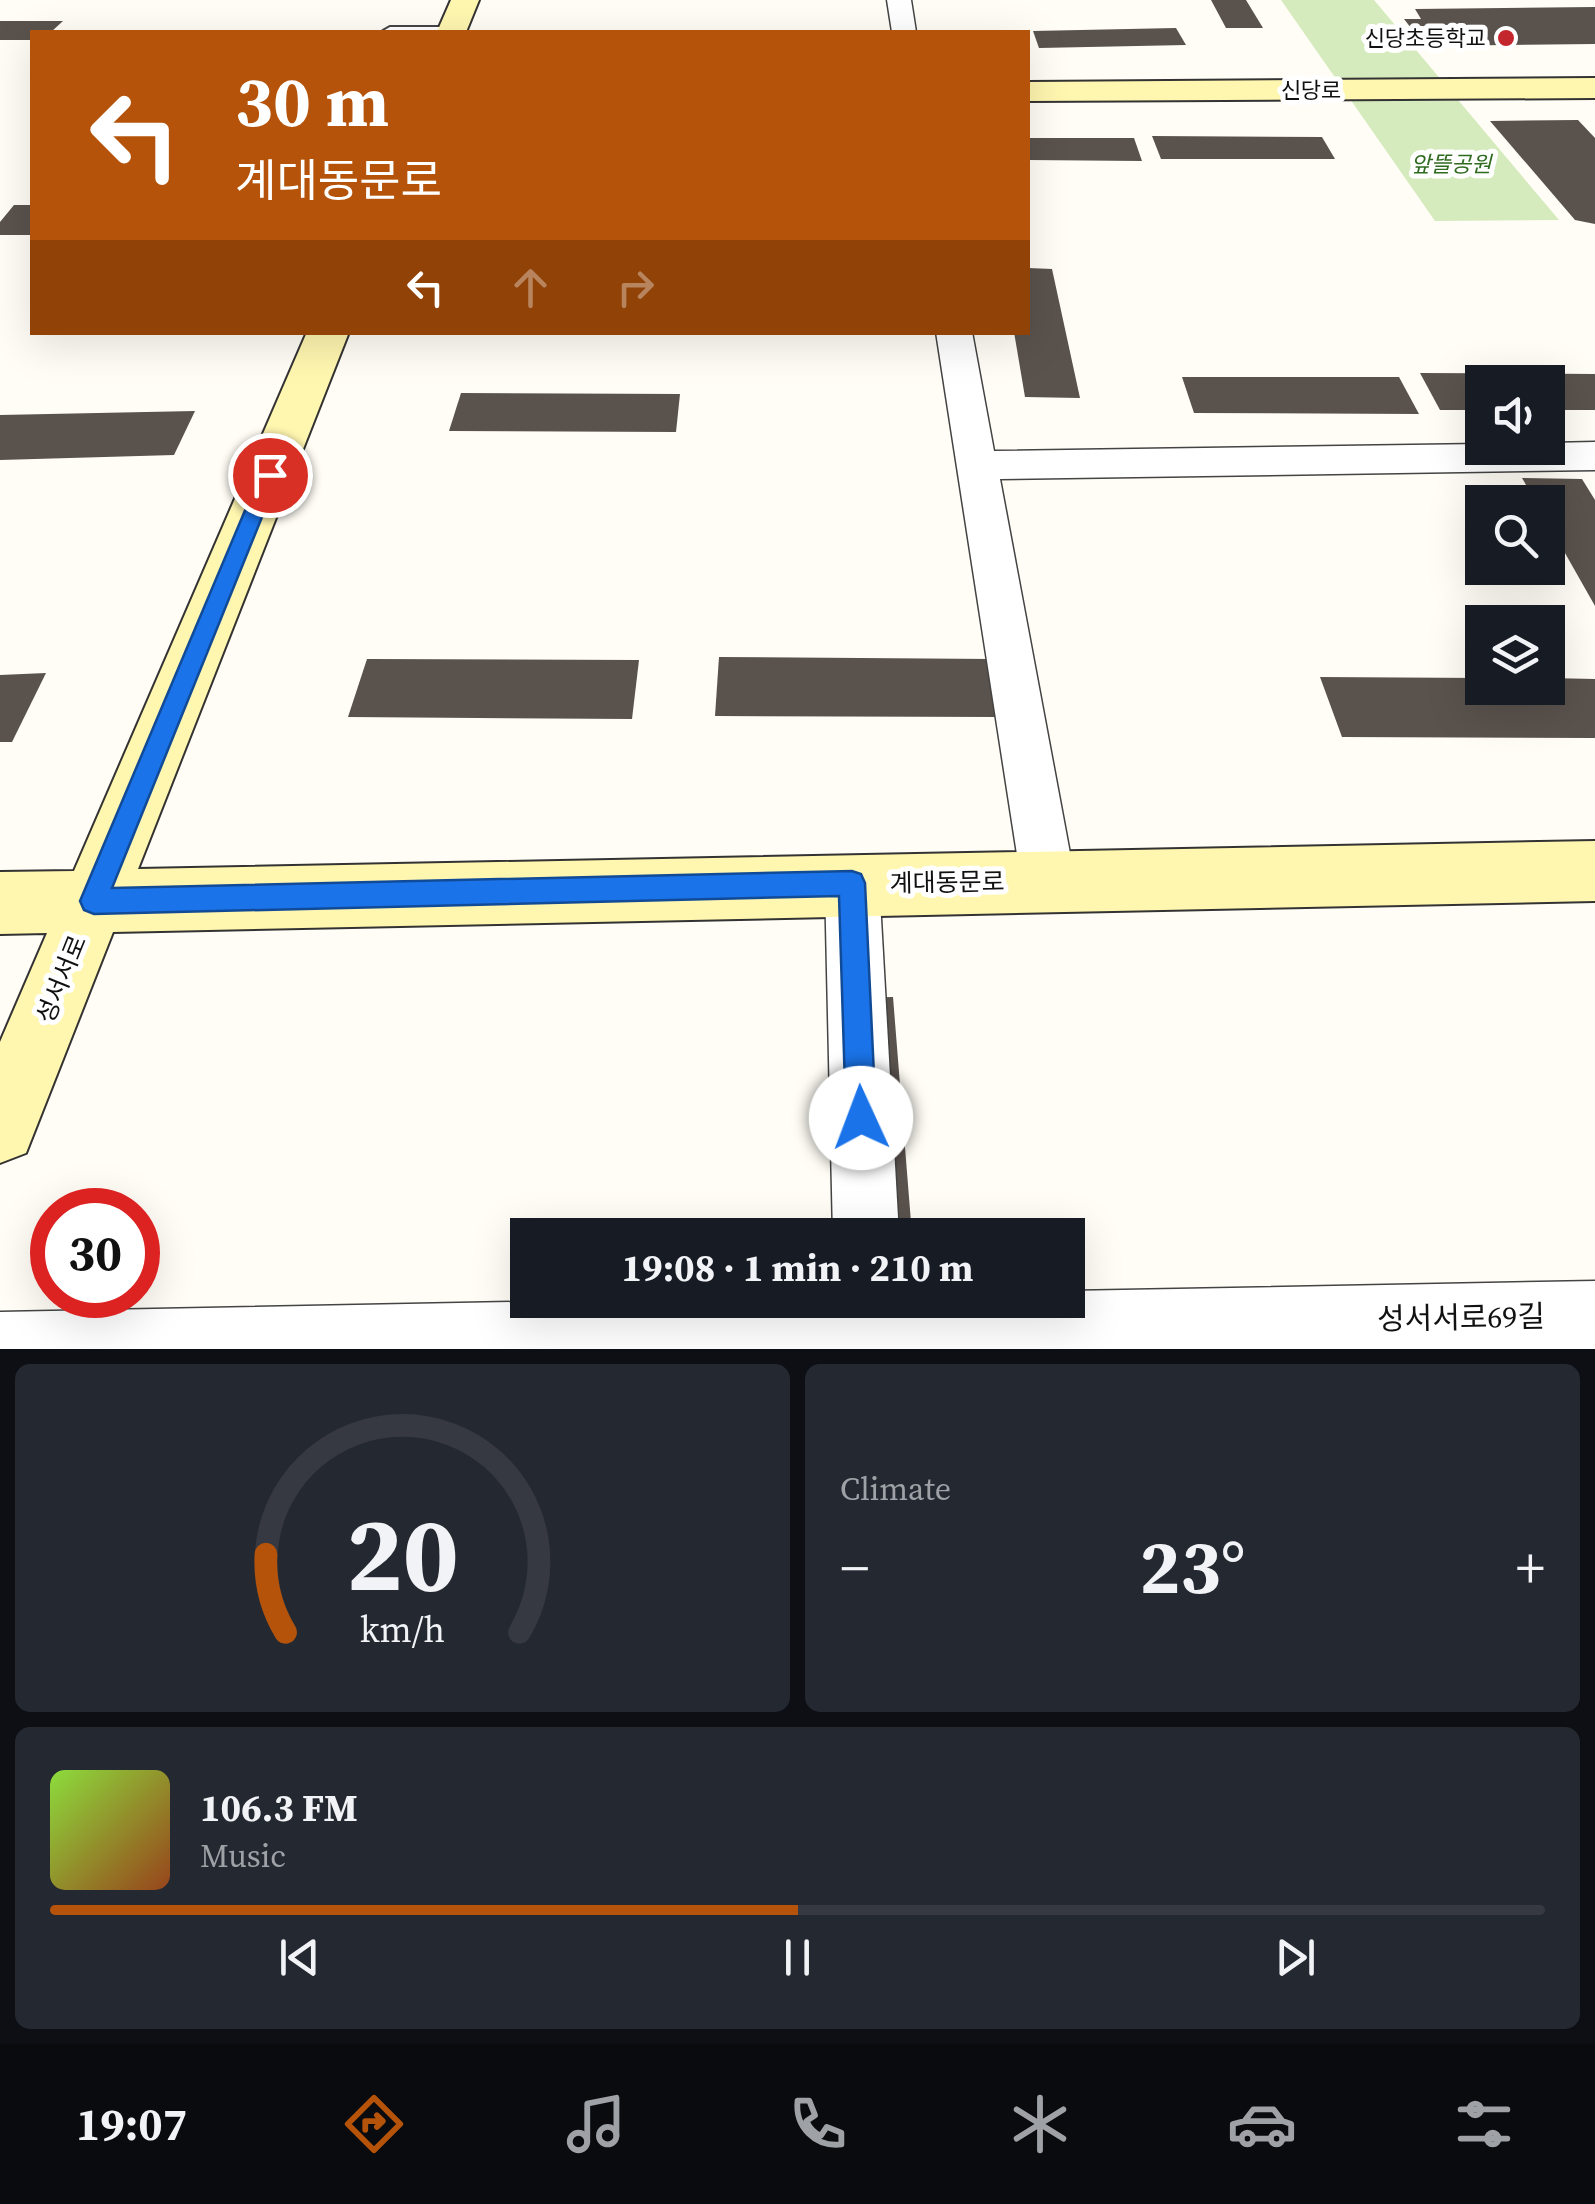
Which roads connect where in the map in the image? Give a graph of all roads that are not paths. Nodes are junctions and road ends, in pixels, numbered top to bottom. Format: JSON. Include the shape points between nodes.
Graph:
{"nodes":[{"id":1,"x":465,"y":0,"type":"edge"},
{"id":2,"x":899,"y":0,"type":"edge"},
{"id":3,"x":453,"y":30,"type":"edge"},
{"id":4,"x":904,"y":30,"type":"edge"},
{"id":5,"x":1595,"y":88,"type":"edge"},
{"id":6,"x":1030,"y":92,"type":"edge"},
{"id":7,"x":327,"y":335,"type":"edge"},
{"id":8,"x":955,"y":335,"type":"edge"},
{"id":9,"x":1595,"y":456,"type":"edge"},
{"id":10,"x":977,"y":464,"type":"junction"},
{"id":11,"x":1595,"y":870,"type":"edge"},
{"id":12,"x":1048,"y":880,"type":"junction"},
{"id":13,"x":852,"y":883,"type":"junction"},
{"id":14,"x":94,"y":901,"type":"junction"},
{"id":15,"x":0,"y":903,"type":"edge"},
{"id":16,"x":0,"y":1127,"type":"edge"},
{"id":17,"x":865,"y":1218,"type":"edge"},
{"id":18,"x":1595,"y":1316,"type":"edge"},
{"id":19,"x":870,"y":1326,"type":"edge"},
{"id":20,"x":1330,"y":1334,"type":"edge"},
{"id":21,"x":444,"y":1344,"type":"edge"},
{"id":22,"x":0,"y":1347,"type":"edge"}],
"edges":[{"from":1,"to":3,"type":"main road"},
{"from":2,"to":4,"type":"street"},
{"from":5,"to":6,"type":"main road","name":"신당로"},
{"from":7,"to":14,"type":"main road","name":"성서서로"},
{"from":8,"to":10,"type":"street"},
{"from":9,"to":10,"type":"street"},
{"from":10,"to":12,"type":"street"},
{"from":11,"to":12,"type":"main road","name":"계대동문로"},
{"from":12,"to":13,"type":"main road","name":"계대동문로"},
{"from":13,"to":14,"type":"main road","name":"계대동문로"},
{"from":13,"to":17,"type":"street"},
{"from":14,"to":15,"type":"main road","name":"계대동문로"},
{"from":14,"to":16,"type":"main road","name":"성서서로"},
{"from":18,"to":20,"type":"street","name":"성서서로69길"},
{"from":19,"to":20,"type":"street","name":"성서서로69길"},
{"from":19,"to":21,"type":"street","name":"성서서로69길"},
{"from":21,"to":22,"type":"street","name":"성서서로69길"}]}
